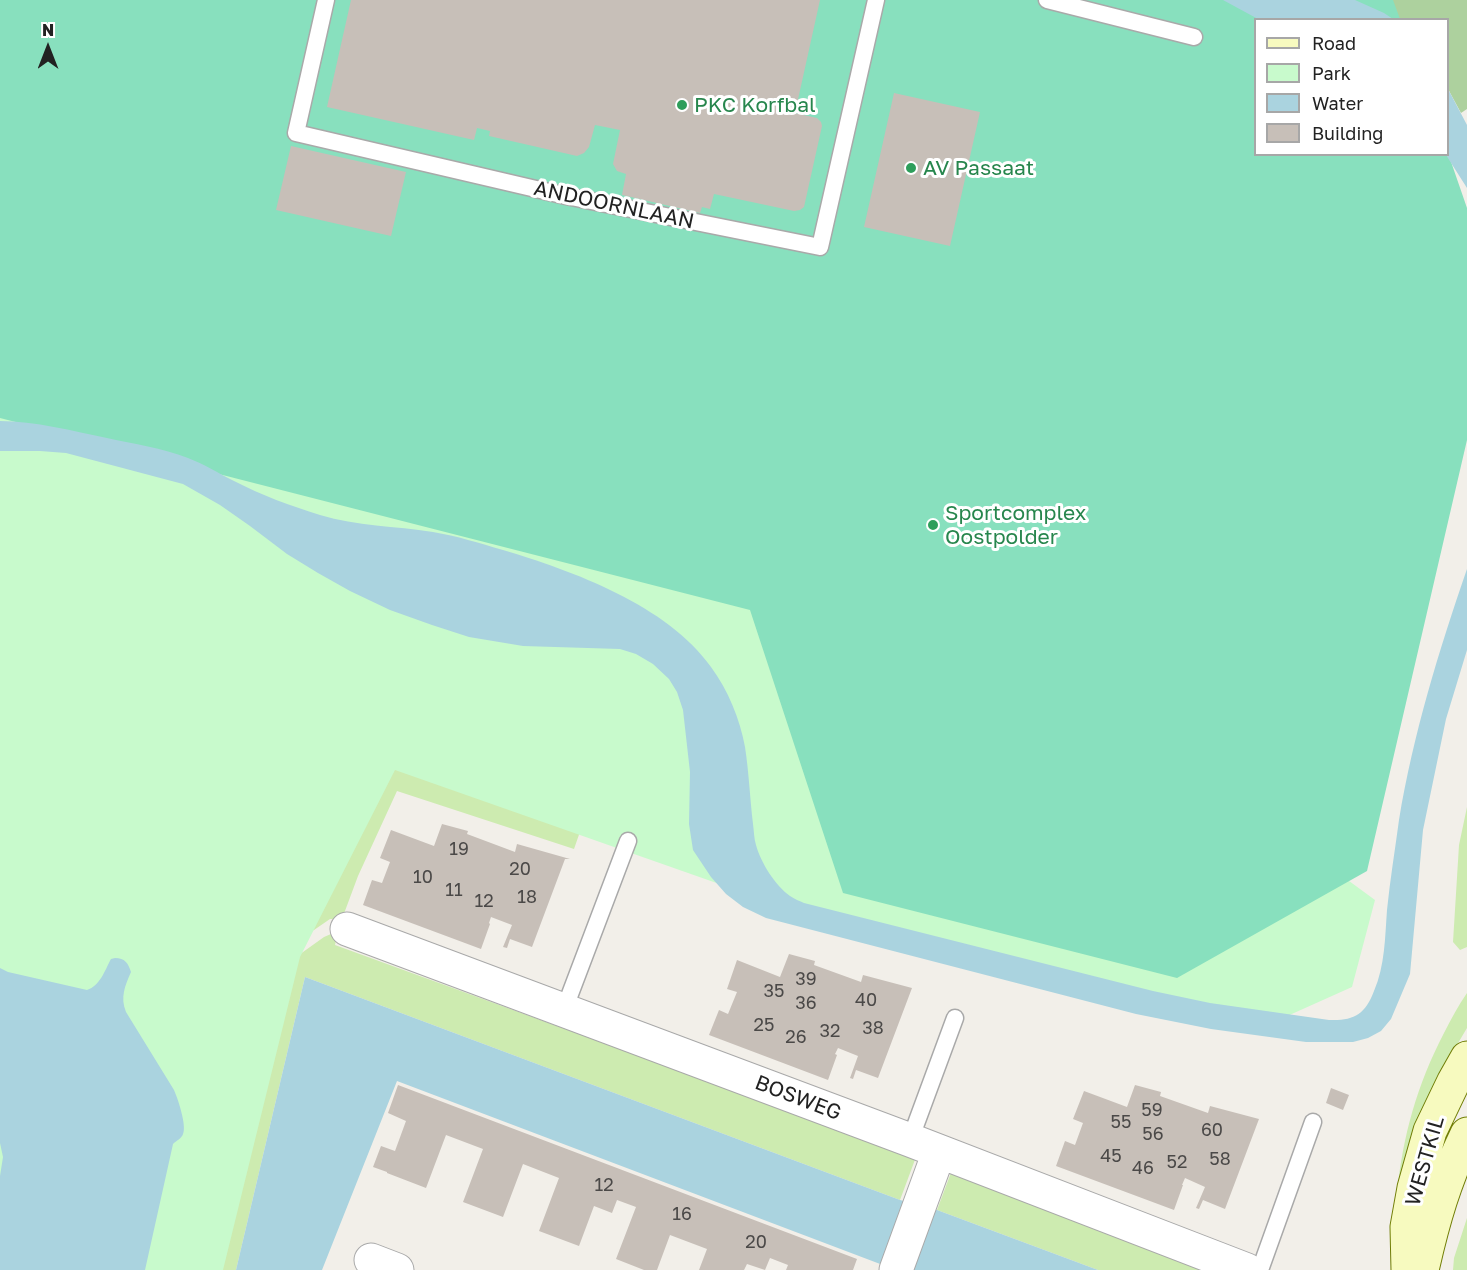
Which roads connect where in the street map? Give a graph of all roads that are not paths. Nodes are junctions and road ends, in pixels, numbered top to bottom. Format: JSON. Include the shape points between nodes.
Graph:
{"nodes":[{"id":1,"x":326,"y":0,"type":"edge"},
{"id":2,"x":876,"y":0,"type":"edge"},
{"id":3,"x":1047,"y":0,"type":"edge"},
{"id":4,"x":1194,"y":37,"type":"dead end"},
{"id":5,"x":628,"y":841,"type":"dead end"},
{"id":6,"x":347,"y":929,"type":"dead end"},
{"id":7,"x":564,"y":1010,"type":"junction"},
{"id":8,"x":955,"y":1018,"type":"dead end"},
{"id":9,"x":1467,"y":1058,"type":"edge"},
{"id":10,"x":1313,"y":1122,"type":"dead end"},
{"id":11,"x":1467,"y":1134,"type":"edge"},
{"id":12,"x":925,"y":1146,"type":"junction"},
{"id":13,"x":896,"y":1270,"type":"edge"},
{"id":14,"x":1247,"y":1270,"type":"edge"},
{"id":15,"x":1260,"y":1270,"type":"edge"},
{"id":16,"x":1408,"y":1270,"type":"edge"},
{"id":17,"x":1422,"y":1270,"type":"edge"}],
"edges":[{"from":1,"to":2,"type":"lane","name":"ANDOORNLAAN","via":[[296,133],[566,196],[820,247]]},
{"from":3,"to":4,"type":"lane"},
{"from":5,"to":7,"type":"lane"},
{"from":6,"to":7,"type":"street","name":"BOSWEG"},
{"from":7,"to":12,"type":"street","name":"BOSWEG"},
{"from":8,"to":12,"type":"lane"},
{"from":9,"to":16,"type":"street","name":"WESTKIL","via":[[1430,1131],[1414,1188],[1407,1227]]},
{"from":10,"to":15,"type":"lane"},
{"from":11,"to":17,"type":"street","name":"WESTKIL","via":[[1442,1194]]},
{"from":12,"to":13,"type":"street","via":[[922,1200]]},
{"from":12,"to":14,"type":"street","name":"BOSWEG"}]}
